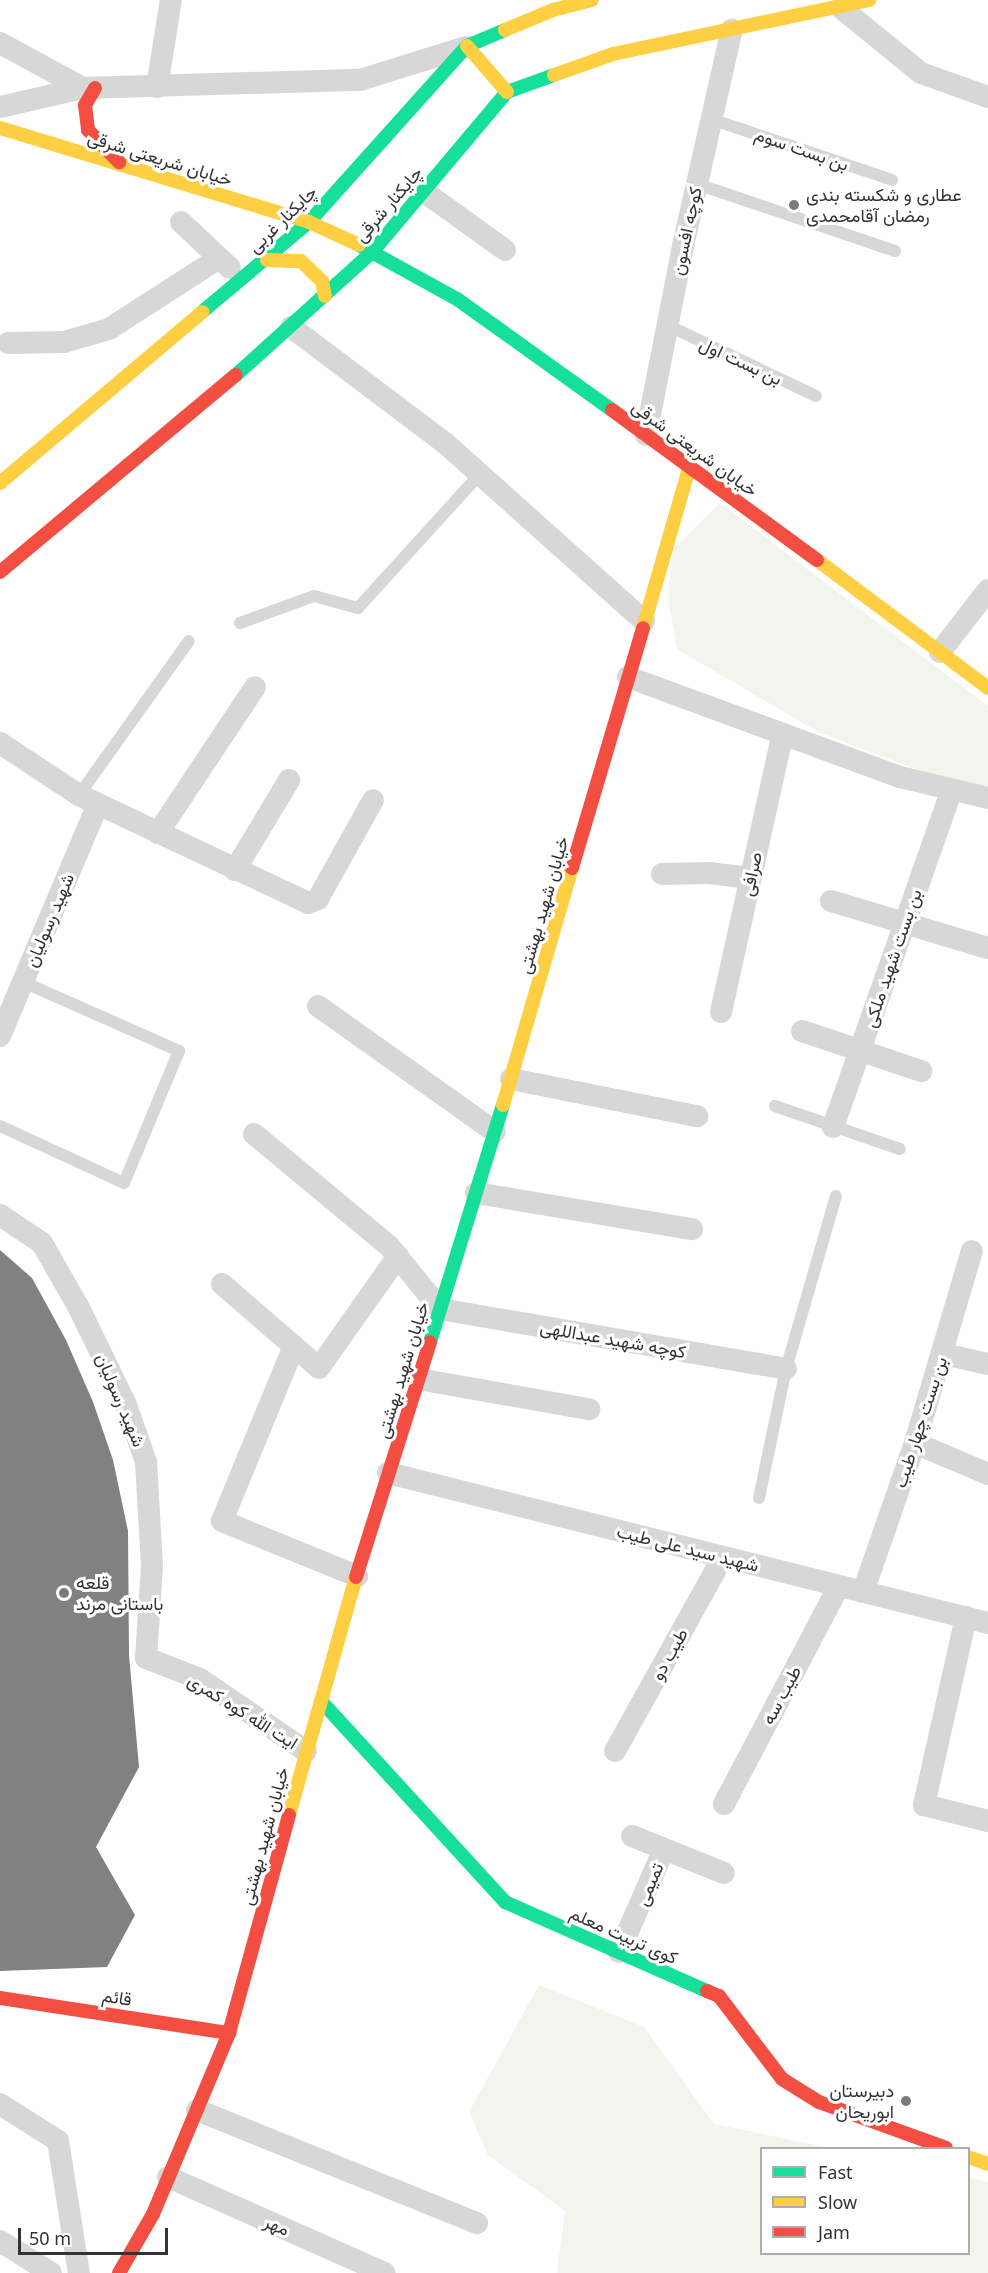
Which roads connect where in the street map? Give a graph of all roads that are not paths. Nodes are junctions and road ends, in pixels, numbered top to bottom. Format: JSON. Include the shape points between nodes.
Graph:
{"nodes":[{"id":1,"x":171,"y":0,"type":"edge"},
{"id":2,"x":592,"y":0,"type":"edge"},
{"id":3,"x":869,"y":0,"type":"edge"},
{"id":4,"x":841,"y":8,"type":"junction"},
{"id":5,"x":732,"y":29,"type":"junction"},
{"id":6,"x":0,"y":43,"type":"edge"},
{"id":7,"x":467,"y":46,"type":"junction"},
{"id":8,"x":157,"y":87,"type":"junction"},
{"id":9,"x":89,"y":88,"type":"junction"},
{"id":10,"x":507,"y":92,"type":"junction"},
{"id":11,"x":988,"y":97,"type":"edge"},
{"id":12,"x":0,"y":107,"type":"edge"},
{"id":13,"x":711,"y":119,"type":"junction"},
{"id":14,"x":0,"y":128,"type":"edge"},
{"id":15,"x":123,"y":165,"type":"junction"},
{"id":16,"x":892,"y":180,"type":"dead end"},
{"id":17,"x":697,"y":184,"type":"junction"},
{"id":18,"x":423,"y":191,"type":"junction"},
{"id":19,"x":181,"y":222,"type":"dead end"},
{"id":20,"x":309,"y":222,"type":"junction"},
{"id":21,"x":505,"y":250,"type":"dead end"},
{"id":22,"x":373,"y":251,"type":"junction"},
{"id":23,"x":895,"y":251,"type":"dead end"},
{"id":24,"x":219,"y":258,"type":"junction"},
{"id":25,"x":267,"y":260,"type":"junction"},
{"id":26,"x":242,"y":280,"type":"junction"},
{"id":27,"x":325,"y":296,"type":"junction"},
{"id":28,"x":667,"y":326,"type":"junction"},
{"id":29,"x":291,"y":327,"type":"junction"},
{"id":30,"x":8,"y":343,"type":"dead end"},
{"id":31,"x":816,"y":396,"type":"dead end"},
{"id":32,"x":646,"y":435,"type":"junction"},
{"id":33,"x":690,"y":465,"type":"junction"},
{"id":34,"x":480,"y":474,"type":"junction"},
{"id":35,"x":0,"y":483,"type":"edge"},
{"id":36,"x":0,"y":572,"type":"edge"},
{"id":37,"x":988,"y":590,"type":"edge"},
{"id":38,"x":644,"y":621,"type":"junction"},
{"id":39,"x":240,"y":623,"type":"dead end"},
{"id":40,"x":189,"y":641,"type":"dead end"},
{"id":41,"x":940,"y":652,"type":"junction"},
{"id":42,"x":628,"y":677,"type":"junction"},
{"id":43,"x":255,"y":687,"type":"dead end"},
{"id":44,"x":988,"y":688,"type":"edge"},
{"id":45,"x":782,"y":736,"type":"junction"},
{"id":46,"x":0,"y":743,"type":"edge"},
{"id":47,"x":289,"y":780,"type":"dead end"},
{"id":48,"x":952,"y":789,"type":"junction"},
{"id":49,"x":988,"y":798,"type":"edge"},
{"id":50,"x":89,"y":800,"type":"junction"},
{"id":51,"x":373,"y":800,"type":"dead end"},
{"id":52,"x":158,"y":833,"type":"junction"},
{"id":53,"x":235,"y":870,"type":"junction"},
{"id":54,"x":662,"y":874,"type":"dead end"},
{"id":55,"x":750,"y":878,"type":"junction"},
{"id":56,"x":831,"y":901,"type":"dead end"},
{"id":57,"x":905,"y":923,"type":"junction"},
{"id":58,"x":988,"y":948,"type":"edge"},
{"id":59,"x":23,"y":982,"type":"junction"},
{"id":60,"x":318,"y":1006,"type":"dead end"},
{"id":61,"x":721,"y":1012,"type":"dead end"},
{"id":62,"x":802,"y":1031,"type":"dead end"},
{"id":63,"x":0,"y":1036,"type":"edge"},
{"id":64,"x":860,"y":1050,"type":"junction"},
{"id":65,"x":921,"y":1071,"type":"dead end"},
{"id":66,"x":511,"y":1079,"type":"junction"},
{"id":67,"x":775,"y":1106,"type":"dead end"},
{"id":68,"x":697,"y":1116,"type":"dead end"},
{"id":69,"x":0,"y":1126,"type":"edge"},
{"id":70,"x":833,"y":1127,"type":"junction"},
{"id":71,"x":495,"y":1132,"type":"junction"},
{"id":72,"x":254,"y":1134,"type":"dead end"},
{"id":73,"x":900,"y":1149,"type":"dead end"},
{"id":74,"x":476,"y":1193,"type":"junction"},
{"id":75,"x":836,"y":1196,"type":"dead end"},
{"id":76,"x":0,"y":1215,"type":"edge"},
{"id":77,"x":693,"y":1229,"type":"dead end"},
{"id":78,"x":972,"y":1251,"type":"dead end"},
{"id":79,"x":398,"y":1256,"type":"junction"},
{"id":80,"x":222,"y":1284,"type":"dead end"},
{"id":81,"x":440,"y":1309,"type":"junction"},
{"id":82,"x":294,"y":1346,"type":"junction"},
{"id":83,"x":943,"y":1354,"type":"junction"},
{"id":84,"x":987,"y":1360,"type":"edge"},
{"id":85,"x":786,"y":1369,"type":"junction"},
{"id":86,"x":418,"y":1379,"type":"junction"},
{"id":87,"x":589,"y":1408,"type":"dead end"},
{"id":88,"x":915,"y":1443,"type":"junction"},
{"id":89,"x":388,"y":1473,"type":"junction"},
{"id":90,"x":988,"y":1474,"type":"edge"},
{"id":91,"x":759,"y":1498,"type":"dead end"},
{"id":92,"x":723,"y":1557,"type":"junction"},
{"id":93,"x":357,"y":1576,"type":"junction"},
{"id":94,"x":839,"y":1586,"type":"junction"},
{"id":95,"x":863,"y":1592,"type":"junction"},
{"id":96,"x":966,"y":1617,"type":"junction"},
{"id":97,"x":988,"y":1623,"type":"edge"},
{"id":98,"x":146,"y":1658,"type":"joint"},
{"id":99,"x":321,"y":1701,"type":"junction"},
{"id":100,"x":306,"y":1751,"type":"junction"},
{"id":101,"x":615,"y":1751,"type":"dead end"},
{"id":102,"x":724,"y":1804,"type":"dead end"},
{"id":103,"x":988,"y":1821,"type":"edge"},
{"id":104,"x":632,"y":1836,"type":"dead end"},
{"id":105,"x":664,"y":1849,"type":"junction"},
{"id":106,"x":724,"y":1873,"type":"dead end"},
{"id":107,"x":619,"y":1952,"type":"junction"},
{"id":108,"x":0,"y":1998,"type":"edge"},
{"id":109,"x":229,"y":2032,"type":"junction"},
{"id":110,"x":0,"y":2104,"type":"edge"},
{"id":111,"x":197,"y":2110,"type":"junction"},
{"id":112,"x":943,"y":2147,"type":"edge"},
{"id":113,"x":970,"y":2157,"type":"edge"},
{"id":114,"x":988,"y":2164,"type":"edge"},
{"id":115,"x":168,"y":2177,"type":"junction"},
{"id":116,"x":477,"y":2223,"type":"dead end"},
{"id":117,"x":0,"y":2241,"type":"edge"},
{"id":118,"x":51,"y":2273,"type":"edge"},
{"id":119,"x":79,"y":2273,"type":"edge"},
{"id":120,"x":119,"y":2273,"type":"edge"},
{"id":121,"x":385,"y":2273,"type":"edge"}],
"edges":[{"from":1,"to":8,"type":"street"},
{"from":2,"to":7,"type":"street","name":"چایکنار غربی","via":[[554,10]]},
{"from":3,"to":4,"type":"street","name":"چایکنار شرقی"},
{"from":4,"to":5,"type":"street","name":"چایکنار شرقی"},
{"from":4,"to":11,"type":"street","via":[[921,73]]},
{"from":5,"to":10,"type":"street","name":"چایکنار شرقی","via":[[613,54]]},
{"from":5,"to":13,"type":"street","name":"كوچه افسون"},
{"from":6,"to":9,"type":"street"},
{"from":7,"to":8,"type":"street","via":[[360,80]]},
{"from":7,"to":10,"type":"street"},
{"from":7,"to":20,"type":"street","name":"چایکنار غربی"},
{"from":8,"to":9,"type":"street"},
{"from":9,"to":12,"type":"street"},
{"from":9,"to":15,"type":"street","via":[[85,105],[88,130]]},
{"from":10,"to":18,"type":"street","name":"چایکنار شرقی"},
{"from":13,"to":16,"type":"lane","name":"بن بست سوم"},
{"from":13,"to":17,"type":"street","name":"كوچه افسون"},
{"from":14,"to":15,"type":"street","name":"خیابان شریعتی شرقی"},
{"from":15,"to":20,"type":"street","name":"خیابان شریعتی شرقی"},
{"from":17,"to":23,"type":"lane"},
{"from":17,"to":28,"type":"street","name":"كوچه افسون"},
{"from":18,"to":21,"type":"street"},
{"from":18,"to":22,"type":"street","name":"چایکنار شرقی"},
{"from":19,"to":24,"type":"street"},
{"from":20,"to":22,"type":"street","name":"خیابان شریعتی شرقی"},
{"from":20,"to":25,"type":"street","name":"چایکنار غربی"},
{"from":22,"to":27,"type":"street","name":"چایکنار شرقی"},
{"from":22,"to":32,"type":"street","name":"خیابان شریعتی شرقی","via":[[457,299]]},
{"from":24,"to":26,"type":"street"},
{"from":24,"to":30,"type":"street","via":[[109,329],[64,342]]},
{"from":25,"to":26,"type":"street","name":"چایکنار غربی"},
{"from":25,"to":27,"type":"street","via":[[301,261],[322,281]]},
{"from":26,"to":35,"type":"street","name":"چایکنار غربی"},
{"from":27,"to":29,"type":"street","name":"چایکنار شرقی"},
{"from":28,"to":31,"type":"lane","name":"بن بست اول"},
{"from":28,"to":32,"type":"street","name":"كوچه افسون"},
{"from":29,"to":34,"type":"street"},
{"from":29,"to":36,"type":"street","name":"چایکنار شرقی"},
{"from":32,"to":33,"type":"street","name":"خیابان شریعتی شرقی"},
{"from":33,"to":38,"type":"street","name":"خیابان شهید بهشتی"},
{"from":33,"to":41,"type":"street","name":"خیابان شریعتی شرقی"},
{"from":34,"to":38,"type":"street"},
{"from":34,"to":39,"type":"lane","via":[[358,608],[314,596]]},
{"from":37,"to":41,"type":"street"},
{"from":38,"to":42,"type":"street","name":"خیابان شهید بهشتی"},
{"from":40,"to":50,"type":"lane"},
{"from":41,"to":44,"type":"street","name":"خیابان شریعتی شرقی"},
{"from":42,"to":45,"type":"street"},
{"from":42,"to":66,"type":"street","name":"خیابان شهید بهشتی"},
{"from":43,"to":52,"type":"street"},
{"from":45,"to":48,"type":"street","via":[[900,777]]},
{"from":45,"to":55,"type":"street","name":"صرافی"},
{"from":46,"to":50,"type":"street"},
{"from":47,"to":53,"type":"street"},
{"from":48,"to":49,"type":"street"},
{"from":48,"to":57,"type":"street","name":"بن بست شهید ملکی"},
{"from":50,"to":52,"type":"street"},
{"from":50,"to":59,"type":"street","name":"شهید رسولیان"},
{"from":51,"to":53,"type":"street","via":[[314,903]]},
{"from":52,"to":53,"type":"street"},
{"from":54,"to":55,"type":"street","via":[[709,873]]},
{"from":55,"to":61,"type":"street","name":"صرافی"},
{"from":56,"to":57,"type":"street"},
{"from":57,"to":58,"type":"street"},
{"from":57,"to":64,"type":"street","name":"بن بست شهید ملکی"},
{"from":59,"to":63,"type":"street","name":"شهید رسولیان"},
{"from":59,"to":69,"type":"lane","via":[[179,1051],[124,1183]]},
{"from":60,"to":71,"type":"street"},
{"from":62,"to":64,"type":"street"},
{"from":64,"to":65,"type":"street"},
{"from":64,"to":70,"type":"street","name":"بن بست شهید ملکی"},
{"from":66,"to":68,"type":"street"},
{"from":66,"to":71,"type":"street","name":"خیابان شهید بهشتی"},
{"from":67,"to":70,"type":"lane"},
{"from":70,"to":73,"type":"lane"},
{"from":71,"to":74,"type":"street","name":"خیابان شهید بهشتی"},
{"from":72,"to":79,"type":"street"},
{"from":74,"to":77,"type":"street"},
{"from":74,"to":81,"type":"street","name":"خیابان شهید بهشتی"},
{"from":75,"to":85,"type":"lane"},
{"from":76,"to":98,"type":"street","name":"شهید رسولیان","via":[[42,1243],[126,1405],[146,1462],[152,1567]]},
{"from":78,"to":83,"type":"street","name":"بن بست چهار طیب"},
{"from":79,"to":81,"type":"street"},
{"from":79,"to":82,"type":"street","via":[[319,1368]]},
{"from":80,"to":82,"type":"street"},
{"from":81,"to":85,"type":"street","name":"کوچه شهید عبداللهی"},
{"from":81,"to":86,"type":"street","name":"خیابان شهید بهشتی"},
{"from":82,"to":93,"type":"street","via":[[222,1521]]},
{"from":83,"to":84,"type":"street"},
{"from":83,"to":88,"type":"street","name":"بن بست چهار طیب"},
{"from":85,"to":91,"type":"lane"},
{"from":86,"to":87,"type":"street"},
{"from":86,"to":89,"type":"street","name":"خیابان شهید بهشتی"},
{"from":88,"to":90,"type":"street"},
{"from":88,"to":95,"type":"street","name":"بن بست چهار طیب"},
{"from":89,"to":92,"type":"street","name":"شهید سید علی طیب"},
{"from":89,"to":93,"type":"street","name":"خیابان شهید بهشتی"},
{"from":92,"to":94,"type":"street","name":"شهید سید علی طیب"},
{"from":92,"to":101,"type":"street","name":"طیب دو"},
{"from":93,"to":99,"type":"street","name":"خیابان شهید بهشتی"},
{"from":94,"to":95,"type":"street","name":"شهید سید علی طیب"},
{"from":94,"to":102,"type":"street","name":"طیب سه"},
{"from":95,"to":96,"type":"street","name":"شهید سید علی طیب"},
{"from":96,"to":97,"type":"street","name":"شهید سید علی طیب"},
{"from":96,"to":103,"type":"street","via":[[924,1805]]},
{"from":98,"to":100,"type":"street","name":"ایت الله کوه کمری","via":[[200,1679]]},
{"from":99,"to":100,"type":"street","name":"خیابان شهید بهشتی"},
{"from":99,"to":107,"type":"street","name":"کوی تربیت معلم","via":[[506,1902]]},
{"from":100,"to":109,"type":"street","name":"خیابان شهید بهشتی"},
{"from":104,"to":105,"type":"street"},
{"from":105,"to":106,"type":"street"},
{"from":105,"to":107,"type":"street","name":"تمیمی"},
{"from":107,"to":112,"type":"street","name":"کوی تربیت معلم","via":[[719,1996],[782,2079],[819,2102]]},
{"from":108,"to":109,"type":"street","name":"قائم"},
{"from":109,"to":111,"type":"street","name":"خیابان شهید بهشتی"},
{"from":110,"to":119,"type":"street","via":[[58,2141]]},
{"from":111,"to":115,"type":"street","name":"خیابان شهید بهشتی"},
{"from":111,"to":116,"type":"street"},
{"from":113,"to":114,"type":"street"},
{"from":115,"to":120,"type":"street","name":"خیابان شهید بهشتی","via":[[153,2214]]},
{"from":115,"to":121,"type":"street","name":"مهر"},
{"from":117,"to":118,"type":"street"}]}
